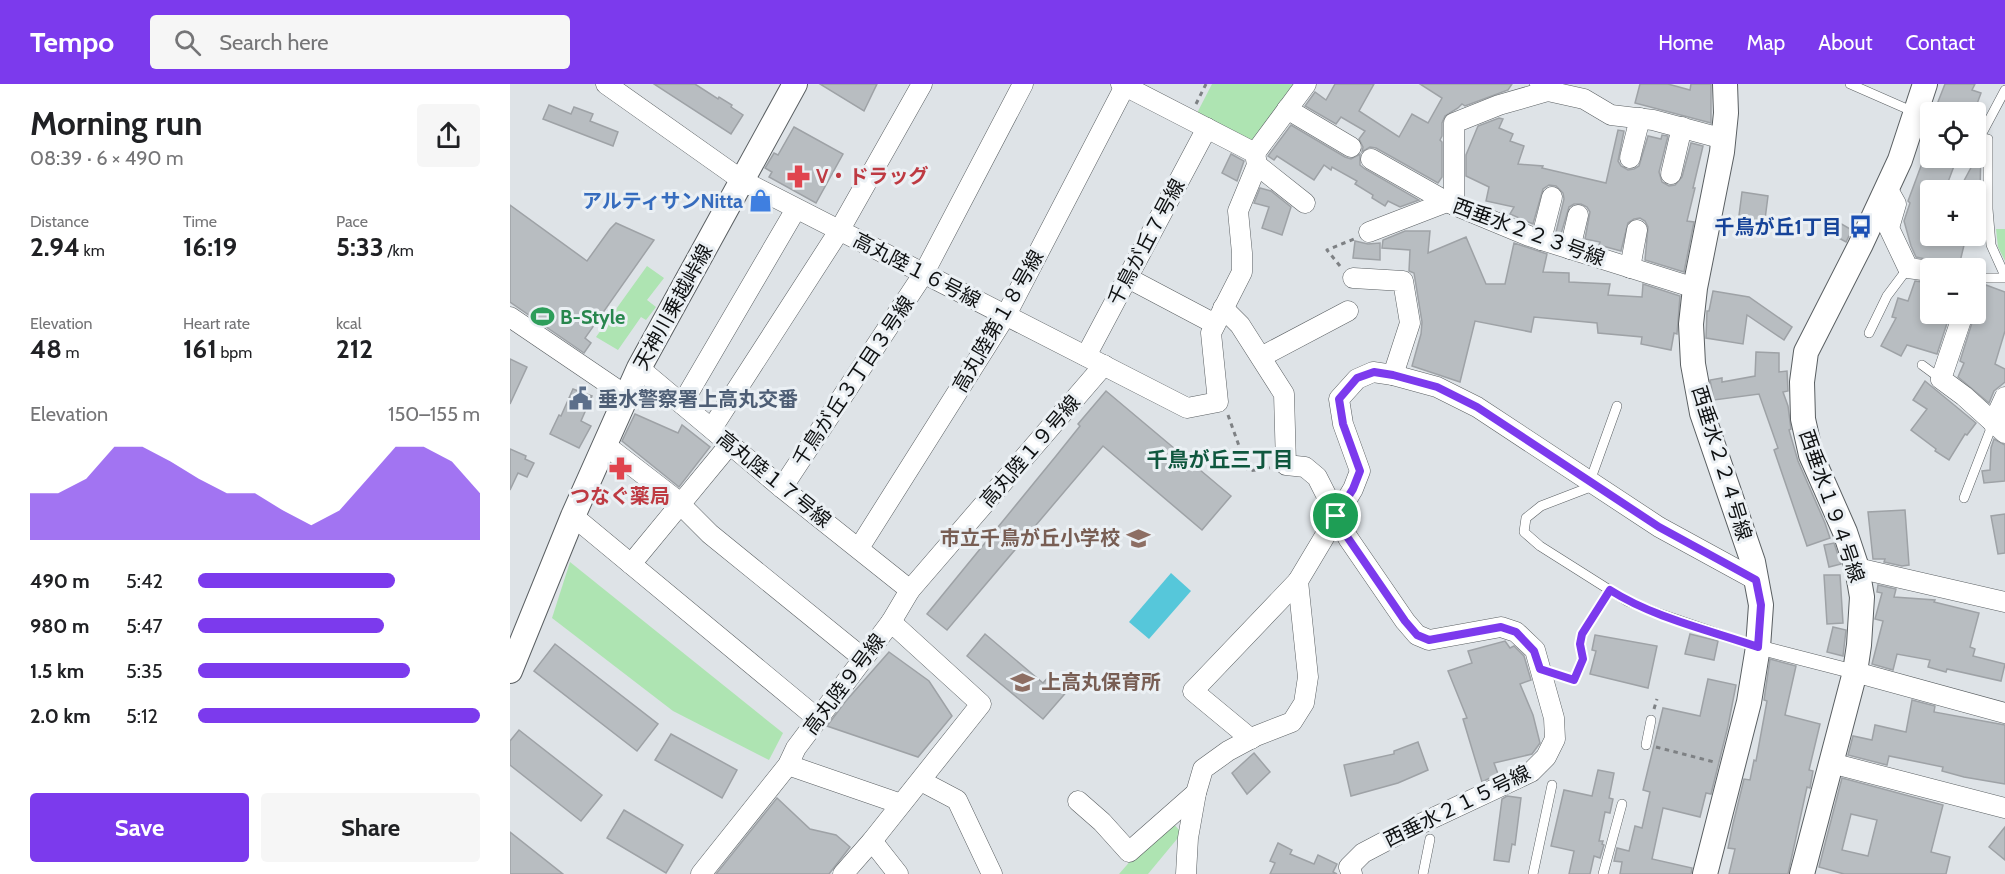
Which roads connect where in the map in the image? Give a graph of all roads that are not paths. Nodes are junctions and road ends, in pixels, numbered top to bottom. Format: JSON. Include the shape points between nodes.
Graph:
{"nodes":[{"id":1,"x":606,"y":84,"type":"edge"},
{"id":2,"x":795,"y":84,"type":"edge"},
{"id":3,"x":922,"y":84,"type":"edge"},
{"id":4,"x":1023,"y":84,"type":"edge"},
{"id":5,"x":1306,"y":84,"type":"edge"},
{"id":6,"x":1725,"y":84,"type":"edge"},
{"id":7,"x":1850,"y":84,"type":"edge"},
{"id":8,"x":1925,"y":84,"type":"edge"},
{"id":9,"x":1123,"y":85,"type":"edge"},
{"id":10,"x":1544,"y":88,"type":"edge"},
{"id":11,"x":2005,"y":90,"type":"edge"},
{"id":12,"x":1287,"y":109,"type":"junction"},
{"id":13,"x":1640,"y":118,"type":"junction"},
{"id":14,"x":1917,"y":118,"type":"junction"},
{"id":15,"x":1207,"y":128,"type":"junction"},
{"id":16,"x":1682,"y":128,"type":"junction"},
{"id":17,"x":1986,"y":128,"type":"edge"},
{"id":18,"x":1724,"y":139,"type":"junction"},
{"id":19,"x":1351,"y":147,"type":"dead end"},
{"id":20,"x":1630,"y":158,"type":"dead end"},
{"id":21,"x":1256,"y":159,"type":"junction"},
{"id":22,"x":1371,"y":159,"type":"dead end"},
{"id":23,"x":1984,"y":168,"type":"edge"},
{"id":24,"x":1671,"y":174,"type":"dead end"},
{"id":25,"x":743,"y":181,"type":"junction"},
{"id":26,"x":1887,"y":188,"type":"junction"},
{"id":27,"x":1552,"y":197,"type":"dead end"},
{"id":28,"x":1305,"y":203,"type":"dead end"},
{"id":29,"x":1451,"y":203,"type":"junction"},
{"id":30,"x":796,"y":208,"type":"junction"},
{"id":31,"x":1578,"y":215,"type":"dead end"},
{"id":32,"x":1637,"y":230,"type":"dead end"},
{"id":33,"x":839,"y":231,"type":"junction"},
{"id":34,"x":1369,"y":232,"type":"dead end"},
{"id":35,"x":1541,"y":240,"type":"junction"},
{"id":36,"x":1570,"y":249,"type":"junction"},
{"id":37,"x":1630,"y":268,"type":"junction"},
{"id":38,"x":1908,"y":268,"type":"junction"},
{"id":39,"x":1920,"y":270,"type":"edge"},
{"id":40,"x":924,"y":273,"type":"junction"},
{"id":41,"x":2005,"y":277,"type":"edge"},
{"id":42,"x":1128,"y":278,"type":"junction"},
{"id":43,"x":1353,"y":278,"type":"dead end"},
{"id":44,"x":1986,"y":278,"type":"edge"},
{"id":45,"x":1695,"y":288,"type":"junction"},
{"id":46,"x":1348,"y":311,"type":"dead end"},
{"id":47,"x":1006,"y":315,"type":"junction"},
{"id":48,"x":1219,"y":316,"type":"junction"},
{"id":49,"x":510,"y":317,"type":"edge"},
{"id":50,"x":1960,"y":324,"type":"edge"},
{"id":51,"x":1869,"y":333,"type":"dead end"},
{"id":52,"x":1261,"y":357,"type":"junction"},
{"id":53,"x":1095,"y":361,"type":"junction"},
{"id":54,"x":1922,"y":365,"type":"dead end"},
{"id":55,"x":639,"y":368,"type":"junction"},
{"id":56,"x":1393,"y":375,"type":"junction"},
{"id":57,"x":1941,"y":379,"type":"junction"},
{"id":58,"x":626,"y":395,"type":"junction"},
{"id":59,"x":2005,"y":398,"type":"edge"},
{"id":60,"x":682,"y":404,"type":"junction"},
{"id":61,"x":1617,"y":406,"type":"dead end"},
{"id":62,"x":712,"y":428,"type":"junction"},
{"id":63,"x":1999,"y":428,"type":"edge"},
{"id":64,"x":604,"y":444,"type":"junction"},
{"id":65,"x":730,"y":444,"type":"junction"},
{"id":66,"x":1593,"y":483,"type":"junction"},
{"id":67,"x":782,"y":488,"type":"junction"},
{"id":68,"x":1964,"y":498,"type":"dead end"},
{"id":69,"x":680,"y":503,"type":"junction"},
{"id":70,"x":573,"y":516,"type":"junction"},
{"id":71,"x":1336,"y":516,"type":"junction"},
{"id":72,"x":858,"y":548,"type":"junction"},
{"id":73,"x":631,"y":564,"type":"junction"},
{"id":74,"x":1857,"y":568,"type":"junction"},
{"id":75,"x":1756,"y":580,"type":"junction"},
{"id":76,"x":1298,"y":581,"type":"junction"},
{"id":77,"x":910,"y":590,"type":"junction"},
{"id":78,"x":2005,"y":602,"type":"edge"},
{"id":79,"x":891,"y":622,"type":"junction"},
{"id":80,"x":1758,"y":647,"type":"junction"},
{"id":81,"x":864,"y":658,"type":"junction"},
{"id":82,"x":510,"y":671,"type":"edge"},
{"id":83,"x":1855,"y":672,"type":"junction"},
{"id":84,"x":2005,"y":713,"type":"edge"},
{"id":85,"x":818,"y":719,"type":"junction"},
{"id":86,"x":1651,"y":720,"type":"dead end"},
{"id":87,"x":1251,"y":739,"type":"junction"},
{"id":88,"x":1646,"y":745,"type":"road end"},
{"id":89,"x":1831,"y":763,"type":"junction"},
{"id":90,"x":788,"y":765,"type":"junction"},
{"id":91,"x":921,"y":781,"type":"junction"},
{"id":92,"x":1552,"y":785,"type":"dead end"},
{"id":93,"x":1196,"y":793,"type":"junction"},
{"id":94,"x":1078,"y":801,"type":"dead end"},
{"id":95,"x":901,"y":804,"type":"junction"},
{"id":96,"x":1622,"y":804,"type":"dead end"},
{"id":97,"x":2005,"y":808,"type":"edge"},
{"id":98,"x":1430,"y":839,"type":"dead end"},
{"id":99,"x":872,"y":841,"type":"junction"},
{"id":100,"x":701,"y":874,"type":"edge"},
{"id":101,"x":843,"y":874,"type":"edge"},
{"id":102,"x":898,"y":874,"type":"edge"},
{"id":103,"x":992,"y":874,"type":"edge"},
{"id":104,"x":1186,"y":874,"type":"edge"},
{"id":105,"x":1352,"y":874,"type":"edge"},
{"id":106,"x":1423,"y":874,"type":"edge"},
{"id":107,"x":1533,"y":874,"type":"edge"},
{"id":108,"x":1603,"y":874,"type":"edge"},
{"id":109,"x":1705,"y":874,"type":"edge"},
{"id":110,"x":1802,"y":874,"type":"edge"}],
"edges":[{"from":1,"to":25,"type":"street","name":"高丸陸１６号線"},
{"from":2,"to":25,"type":"street","name":"天神川乗越峠線"},
{"from":3,"to":33,"type":"street"},
{"from":4,"to":40,"type":"street","name":"千鳥が丘３丁目３号線"},
{"from":5,"to":12,"type":"street"},
{"from":6,"to":18,"type":"street","name":"西垂水２２４号線"},
{"from":7,"to":14,"type":"lane"},
{"from":8,"to":14,"type":"street","name":"西垂水１９４号線"},
{"from":9,"to":15,"type":"street"},
{"from":9,"to":47,"type":"street","name":"高丸陸第１８号線"},
{"from":10,"to":13,"type":"street","via":[[1584,99],[1611,115]]},
{"from":10,"to":29,"type":"street","via":[[1454,123]]},
{"from":11,"to":17,"type":"lane"},
{"from":12,"to":19,"type":"street"},
{"from":12,"to":21,"type":"street"},
{"from":13,"to":16,"type":"street"},
{"from":13,"to":20,"type":"street"},
{"from":14,"to":26,"type":"street","name":"西垂水１９４号線"},
{"from":15,"to":21,"type":"street"},
{"from":15,"to":42,"type":"street","name":"千鳥が丘７号線"},
{"from":16,"to":18,"type":"street"},
{"from":16,"to":24,"type":"street"},
{"from":18,"to":45,"type":"street","name":"西垂水２２４号線"},
{"from":21,"to":28,"type":"street"},
{"from":21,"to":48,"type":"street","via":[[1238,211],[1242,272]]},
{"from":22,"to":29,"type":"street","name":"西垂水２２３号線"},
{"from":23,"to":41,"type":"lane","via":[[1992,245]]},
{"from":25,"to":30,"type":"street","name":"高丸陸１６号線"},
{"from":25,"to":55,"type":"street","name":"天神川乗越峠線"},
{"from":26,"to":38,"type":"street","via":[[1896,204],[1889,228]]},
{"from":26,"to":74,"type":"street","name":"西垂水１９４号線","via":[[1806,352],[1802,382],[1803,419],[1811,455]]},
{"from":27,"to":35,"type":"street"},
{"from":29,"to":34,"type":"street"},
{"from":29,"to":35,"type":"street","name":"西垂水２２３号線"},
{"from":30,"to":33,"type":"street","name":"高丸陸１６号線"},
{"from":30,"to":60,"type":"street"},
{"from":31,"to":36,"type":"street"},
{"from":32,"to":37,"type":"street"},
{"from":33,"to":40,"type":"street","name":"高丸陸１６号線"},
{"from":33,"to":62,"type":"street"},
{"from":35,"to":36,"type":"street","name":"西垂水２２３号線"},
{"from":36,"to":37,"type":"street","name":"西垂水２２３号線"},
{"from":37,"to":45,"type":"street","name":"西垂水２２３号線"},
{"from":38,"to":39,"type":"street"},
{"from":38,"to":51,"type":"lane","via":[[1887,296]]},
{"from":40,"to":47,"type":"street","name":"高丸陸１６号線"},
{"from":40,"to":67,"type":"street","name":"千鳥が丘３丁目３号線"},
{"from":41,"to":44,"type":"lane"},
{"from":42,"to":48,"type":"street"},
{"from":42,"to":53,"type":"street","name":"千鳥が丘７号線"},
{"from":43,"to":56,"type":"street","via":[[1403,281],[1410,323]]},
{"from":45,"to":75,"type":"street","name":"西垂水２２４号線","via":[[1691,324],[1693,364],[1702,413]]},
{"from":46,"to":52,"type":"street"},
{"from":47,"to":53,"type":"street","name":"高丸陸１６号線"},
{"from":47,"to":72,"type":"street","name":"高丸陸第１８号線"},
{"from":48,"to":52,"type":"street","via":[[1240,325]]},
{"from":48,"to":53,"type":"street","name":"高丸陸１６号線","via":[[1211,333],[1218,402],[1187,408]]},
{"from":49,"to":58,"type":"street"},
{"from":50,"to":57,"type":"street"},
{"from":52,"to":71,"type":"street","name":"西垂水２１５号線","via":[[1284,394],[1286,465],[1305,467],[1317,477]]},
{"from":53,"to":77,"type":"street","name":"高丸陸１９号線"},
{"from":54,"to":57,"type":"lane"},
{"from":55,"to":58,"type":"street","name":"天神川乗越峠線"},
{"from":55,"to":60,"type":"street","name":"高丸陸１７号線"},
{"from":56,"to":66,"type":"street","via":[[1437,387],[1477,407]]},
{"from":56,"to":71,"type":"street","via":[[1374,372],[1357,378],[1339,399],[1343,424],[1360,471]]},
{"from":57,"to":63,"type":"street"},
{"from":58,"to":64,"type":"street","name":"天神川乗越峠線"},
{"from":59,"to":63,"type":"street"},
{"from":60,"to":62,"type":"street","name":"高丸陸１７号線"},
{"from":61,"to":66,"type":"lane"},
{"from":62,"to":65,"type":"street","name":"高丸陸１７号線"},
{"from":63,"to":68,"type":"lane"},
{"from":64,"to":69,"type":"street"},
{"from":64,"to":70,"type":"street","name":"天神川乗越峠線"},
{"from":65,"to":67,"type":"street","name":"高丸陸１７号線"},
{"from":65,"to":69,"type":"street"},
{"from":66,"to":75,"type":"street","via":[[1659,527]]},
{"from":66,"to":80,"type":"lane","via":[[1541,506],[1527,518],[1524,532],[1627,601]]},
{"from":67,"to":72,"type":"street","name":"高丸陸１７号線"},
{"from":69,"to":73,"type":"street"},
{"from":69,"to":81,"type":"street","via":[[710,534]]},
{"from":70,"to":73,"type":"street"},
{"from":70,"to":82,"type":"street","name":"天神川乗越峠線"},
{"from":71,"to":76,"type":"street"},
{"from":71,"to":105,"type":"street","name":"西垂水２１５号線","via":[[1417,635],[1429,640],[1501,627],[1516,632],[1534,651],[1554,718],[1555,739],[1546,757],[1531,772],[1363,853],[1349,867]]},
{"from":72,"to":77,"type":"street","name":"高丸陸１７号線"},
{"from":73,"to":85,"type":"street"},
{"from":74,"to":78,"type":"street"},
{"from":74,"to":83,"type":"street","name":"西垂水１９４号線","via":[[1862,597]]},
{"from":75,"to":80,"type":"street","name":"西垂水２２４号線","via":[[1761,605]]},
{"from":76,"to":87,"type":"street","via":[[1308,677],[1304,703],[1292,722]]},
{"from":76,"to":87,"type":"street","via":[[1193,691]]},
{"from":77,"to":79,"type":"street","name":"高丸陸１９号線"},
{"from":79,"to":81,"type":"street","name":"高丸陸９号線"},
{"from":79,"to":91,"type":"street","name":"高丸陸９号線","via":[[981,704]]},
{"from":80,"to":83,"type":"street"},
{"from":80,"to":109,"type":"street","name":"西垂水２２４号線","via":[[1749,702]]},
{"from":81,"to":85,"type":"street","name":"高丸陸９号線"},
{"from":83,"to":84,"type":"street"},
{"from":83,"to":89,"type":"street","name":"西垂水１９４号線"},
{"from":85,"to":90,"type":"street","name":"高丸陸９号線"},
{"from":86,"to":88,"type":"lane"},
{"from":87,"to":93,"type":"street","via":[[1203,770]]},
{"from":89,"to":97,"type":"street"},
{"from":89,"to":110,"type":"street","name":"西垂水１９４号線"},
{"from":90,"to":95,"type":"street"},
{"from":90,"to":100,"type":"street","name":"高丸陸９号線"},
{"from":91,"to":95,"type":"street","name":"高丸陸９号線"},
{"from":91,"to":103,"type":"street","via":[[957,800]]},
{"from":92,"to":107,"type":"lane"},
{"from":93,"to":94,"type":"street","via":[[1129,852]]},
{"from":93,"to":104,"type":"street"},
{"from":95,"to":99,"type":"street","name":"高丸陸９号線"},
{"from":96,"to":108,"type":"lane"},
{"from":98,"to":106,"type":"lane"},
{"from":99,"to":101,"type":"street","name":"高丸陸９号線"},
{"from":99,"to":102,"type":"street"}]}
